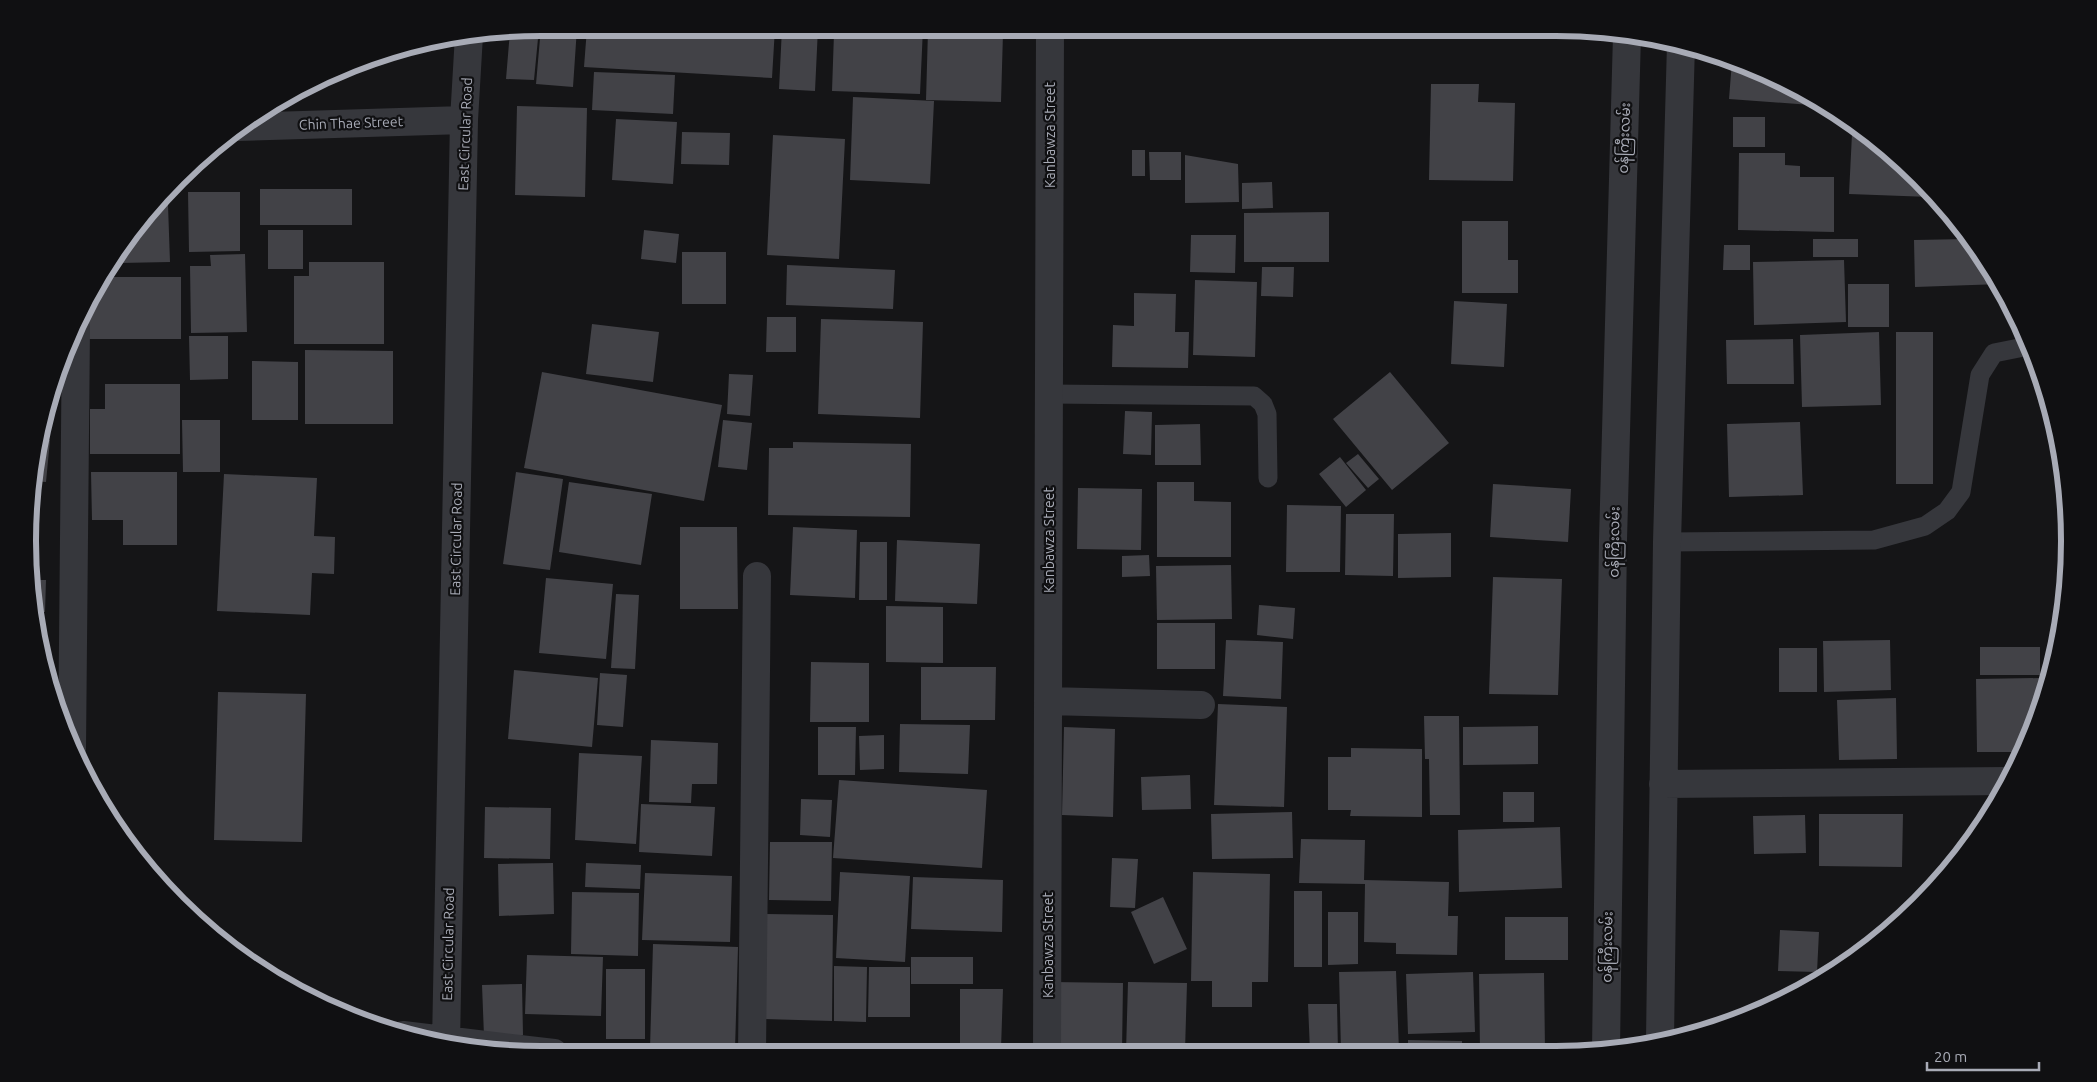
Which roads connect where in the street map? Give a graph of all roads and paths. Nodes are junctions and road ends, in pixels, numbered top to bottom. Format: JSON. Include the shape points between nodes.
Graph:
{"nodes":[{"id":1,"x":1050,"y":36,"type":"edge"},
{"id":2,"x":469,"y":42,"type":"edge"},
{"id":3,"x":1627,"y":42,"type":"edge"},
{"id":4,"x":1681,"y":52,"type":"edge"},
{"id":5,"x":464,"y":120,"type":"junction"},
{"id":6,"x":254,"y":127,"type":"edge"},
{"id":7,"x":76,"y":346,"type":"edge"},
{"id":8,"x":2022,"y":347,"type":"edge"},
{"id":9,"x":1049,"y":394,"type":"junction"},
{"id":10,"x":1268,"y":478,"type":"dead end"},
{"id":11,"x":1667,"y":542,"type":"junction"},
{"id":12,"x":757,"y":576,"type":"dead end"},
{"id":13,"x":1048,"y":701,"type":"junction"},
{"id":14,"x":1201,"y":706,"type":"dead end"},
{"id":15,"x":72,"y":727,"type":"edge"},
{"id":16,"x":2000,"y":781,"type":"edge"},
{"id":17,"x":1663,"y":784,"type":"junction"},
{"id":18,"x":1660,"y":1035,"type":"edge"},
{"id":19,"x":446,"y":1036,"type":"edge"},
{"id":20,"x":1606,"y":1043,"type":"edge"},
{"id":21,"x":752,"y":1046,"type":"edge"},
{"id":22,"x":1047,"y":1046,"type":"edge"}],
"edges":[{"from":1,"to":9,"type":"street","name":"Kanbawza Street"},
{"from":2,"to":5,"type":"street","name":"East Circular Road"},
{"from":3,"to":20,"type":"street","name":"ဝန်ကြီးလမ်း","via":[[1613,550]]},
{"from":4,"to":11,"type":"street"},
{"from":5,"to":6,"type":"street","name":"Chin Thae Street"},
{"from":5,"to":19,"type":"street","name":"East Circular Road"},
{"from":7,"to":15,"type":"street"},
{"from":8,"to":11,"type":"lane","via":[[1994,353],[1980,375],[1961,492],[1947,511],[1926,526],[1874,540]]},
{"from":9,"to":10,"type":"lane","via":[[1254,396],[1263,404],[1266,414]]},
{"from":9,"to":13,"type":"street","name":"Kanbawza Street"},
{"from":11,"to":17,"type":"street"},
{"from":12,"to":21,"type":"street"},
{"from":13,"to":14,"type":"street"},
{"from":13,"to":22,"type":"street","name":"Kanbawza Street"},
{"from":16,"to":17,"type":"street"},
{"from":17,"to":18,"type":"street"}]}
